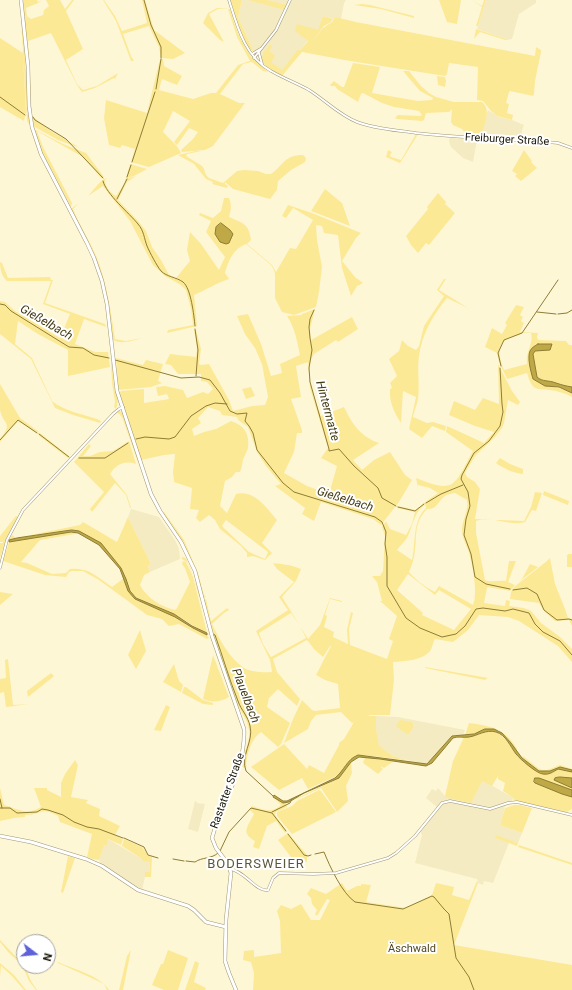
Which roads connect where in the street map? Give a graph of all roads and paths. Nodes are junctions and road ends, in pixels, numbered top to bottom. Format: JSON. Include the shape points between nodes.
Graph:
{"nodes":[{"id":1,"x":21,"y":0,"type":"edge"},
{"id":2,"x":229,"y":0,"type":"edge"},
{"id":3,"x":290,"y":0,"type":"edge"},
{"id":4,"x":263,"y":47,"type":"junction"},
{"id":5,"x":259,"y":53,"type":"junction"},
{"id":6,"x":252,"y":54,"type":"junction"},
{"id":7,"x":254,"y":58,"type":"junction"},
{"id":8,"x":262,"y":65,"type":"junction"},
{"id":9,"x":572,"y":148,"type":"edge"},
{"id":10,"x":123,"y":407,"type":"junction"},
{"id":11,"x":0,"y":568,"type":"edge"},
{"id":12,"x":572,"y":815,"type":"edge"},
{"id":13,"x":0,"y":836,"type":"edge"},
{"id":14,"x":230,"y":868,"type":"junction"},
{"id":15,"x":226,"y":926,"type":"junction"},
{"id":16,"x":236,"y":990,"type":"edge"}],
"edges":[{"from":1,"to":10,"type":"main road","name":"Rastatter Straße","via":[[32,126],[41,154],[87,243],[102,281],[117,391]]},
{"from":2,"to":6,"type":"street","via":[[238,28]]},
{"from":3,"to":4,"type":"street","via":[[276,30]]},
{"from":4,"to":5,"type":"street"},
{"from":4,"to":6,"type":"street"},
{"from":5,"to":7,"type":"street"},
{"from":5,"to":8,"type":"street"},
{"from":6,"to":7,"type":"street"},
{"from":7,"to":8,"type":"street","name":"Freiburger Straße"},
{"from":8,"to":9,"type":"street","name":"Freiburger Straße","via":[[314,94],[340,113],[357,122],[378,128],[558,143]]},
{"from":10,"to":11,"type":"street","via":[[115,412],[23,510],[6,540]]},
{"from":10,"to":14,"type":"main road","name":"Rastatter Straße","via":[[151,494],[190,561],[211,634],[244,729],[242,758],[212,838]]},
{"from":12,"to":14,"type":"street","via":[[517,802],[490,809],[446,801],[395,854],[385,859],[333,874],[279,872],[265,891]]},
{"from":13,"to":15,"type":"main road","via":[[31,842],[86,859],[102,866],[129,885],[191,908],[206,922]]},
{"from":14,"to":15,"type":"main road"},
{"from":15,"to":16,"type":"main road","via":[[225,961]]}]}
